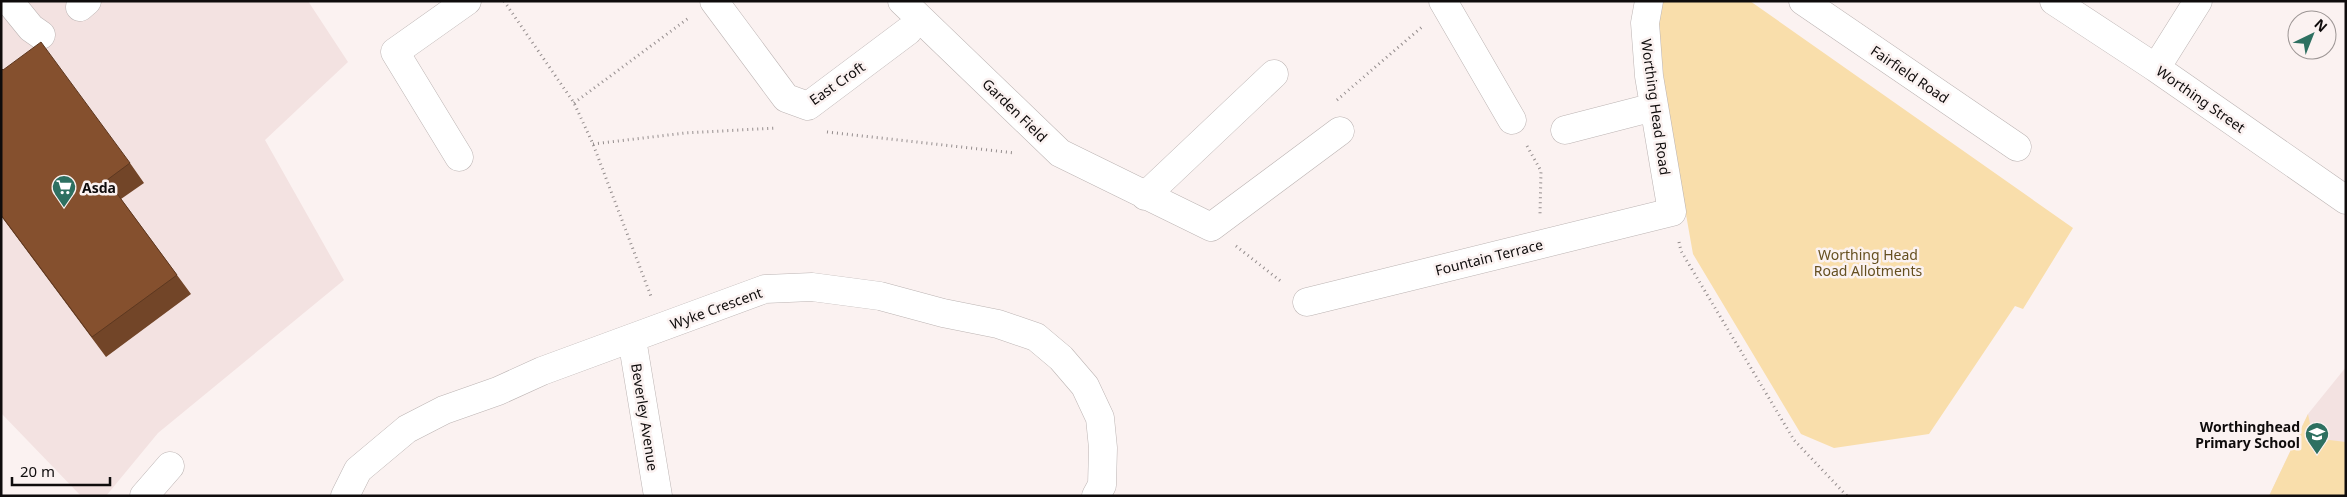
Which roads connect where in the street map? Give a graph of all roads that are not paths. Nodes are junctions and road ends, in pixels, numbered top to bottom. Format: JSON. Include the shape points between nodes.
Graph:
{"nodes":[{"id":1,"x":9,"y":1,"type":"edge"},
{"id":2,"x":467,"y":1,"type":"edge"},
{"id":3,"x":902,"y":1,"type":"edge"},
{"id":4,"x":1649,"y":1,"type":"edge"},
{"id":5,"x":1803,"y":1,"type":"edge"},
{"id":6,"x":2054,"y":1,"type":"edge"},
{"id":7,"x":2198,"y":1,"type":"edge"},
{"id":8,"x":1445,"y":4,"type":"edge"},
{"id":9,"x":705,"y":7,"type":"edge"},
{"id":10,"x":908,"y":31,"type":"dead end"},
{"id":11,"x":41,"y":35,"type":"dead end"},
{"id":12,"x":2156,"y":68,"type":"junction"},
{"id":13,"x":1274,"y":74,"type":"dead end"},
{"id":14,"x":1654,"y":107,"type":"junction"},
{"id":15,"x":1512,"y":120,"type":"road end"},
{"id":16,"x":1565,"y":130,"type":"dead end"},
{"id":17,"x":1340,"y":131,"type":"road end"},
{"id":18,"x":2017,"y":147,"type":"dead end"},
{"id":19,"x":459,"y":157,"type":"dead end"},
{"id":20,"x":1145,"y":196,"type":"junction"},
{"id":21,"x":2346,"y":200,"type":"edge"},
{"id":22,"x":1672,"y":212,"type":"joint"},
{"id":23,"x":1307,"y":302,"type":"road end"},
{"id":24,"x":632,"y":339,"type":"junction"},
{"id":25,"x":170,"y":466,"type":"dead end"},
{"id":26,"x":144,"y":496,"type":"edge"},
{"id":27,"x":345,"y":496,"type":"edge"},
{"id":28,"x":658,"y":496,"type":"edge"},
{"id":29,"x":1096,"y":496,"type":"edge"}],
"edges":[{"from":1,"to":11,"type":"street","via":[[30,28]]},
{"from":2,"to":19,"type":"street","via":[[395,52]]},
{"from":3,"to":20,"type":"street","name":"Garden Field","via":[[1060,153]]},
{"from":4,"to":14,"type":"street","name":"Worthing Head Road","via":[[1645,24]]},
{"from":5,"to":18,"type":"street","name":"Fairfield Road"},
{"from":6,"to":12,"type":"street","name":"Worthing Street"},
{"from":7,"to":12,"type":"street"},
{"from":8,"to":15,"type":"street"},
{"from":9,"to":10,"type":"street","name":"East Croft","via":[[786,98],[808,106]]},
{"from":12,"to":21,"type":"street","name":"Worthing Street"},
{"from":13,"to":20,"type":"street"},
{"from":14,"to":16,"type":"street"},
{"from":14,"to":22,"type":"street","name":"Worthing Head Road"},
{"from":17,"to":20,"type":"street","name":"Garden Field","via":[[1211,227]]},
{"from":22,"to":23,"type":"street","name":"Fountain Terrace"},
{"from":24,"to":27,"type":"street","name":"Wyke Crescent","via":[[444,410],[407,429],[358,470]]},
{"from":24,"to":28,"type":"street","name":"Beverley Avenue"},
{"from":24,"to":29,"type":"street","name":"Wyke Crescent","via":[[764,289],[812,287],[880,296],[998,324],[1036,337],[1086,386],[1100,418],[1103,448],[1102,485]]},
{"from":25,"to":26,"type":"street"}]}
